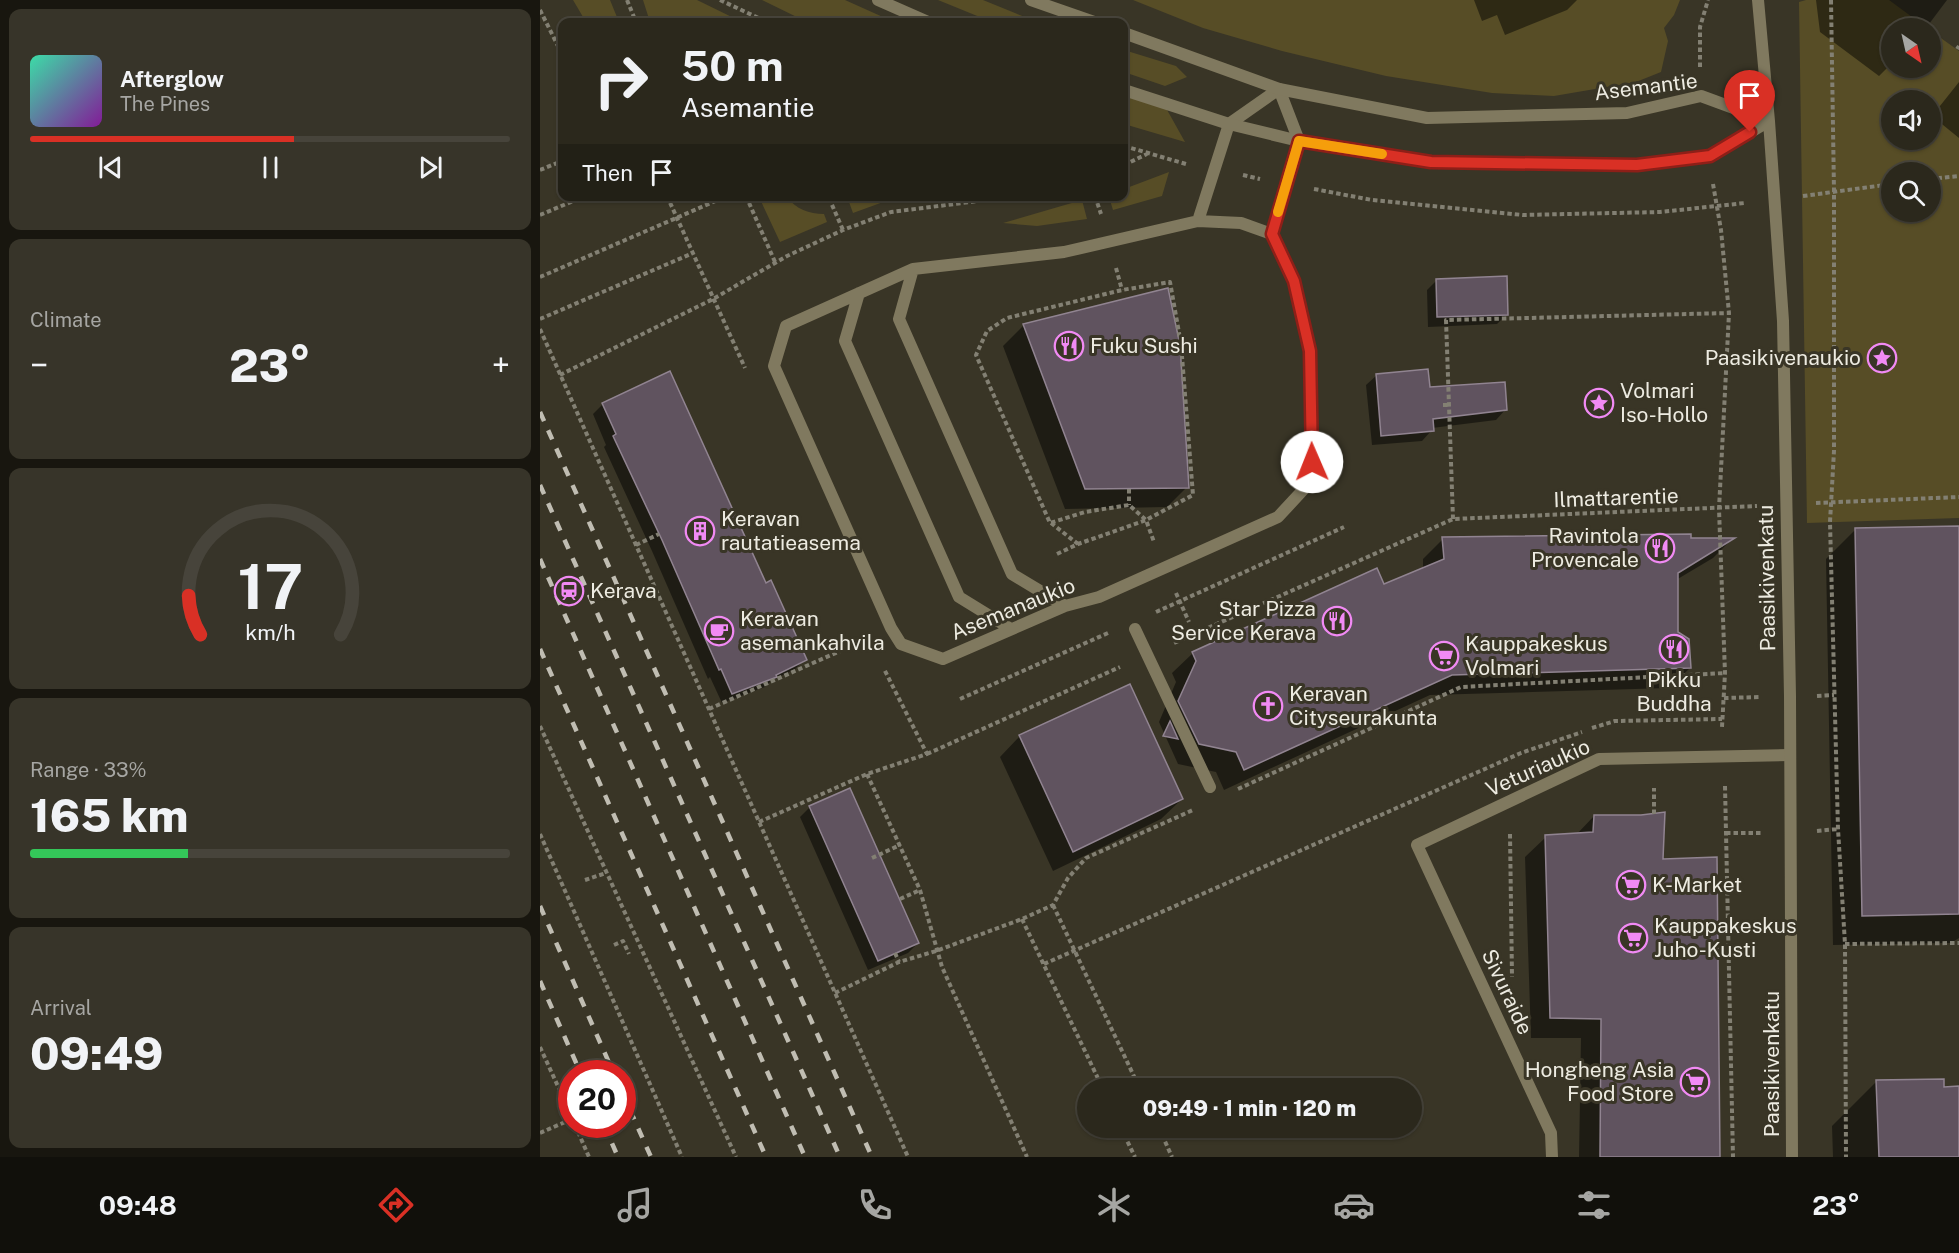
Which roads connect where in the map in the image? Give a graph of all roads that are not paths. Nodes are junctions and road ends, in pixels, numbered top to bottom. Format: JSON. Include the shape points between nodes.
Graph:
{"nodes":[{"id":1,"x":879,"y":0,"type":"edge"},
{"id":2,"x":1031,"y":0,"type":"edge"},
{"id":3,"x":1758,"y":0,"type":"edge"},
{"id":4,"x":919,"y":18,"type":"edge"},
{"id":5,"x":1083,"y":18,"type":"edge"},
{"id":6,"x":1128,"y":34,"type":"edge"},
{"id":7,"x":1279,"y":89,"type":"junction"},
{"id":8,"x":1128,"y":91,"type":"edge"},
{"id":9,"x":1769,"y":121,"type":"junction"},
{"id":10,"x":1229,"y":124,"type":"junction"},
{"id":11,"x":1299,"y":141,"type":"junction"},
{"id":12,"x":1198,"y":221,"type":"junction"},
{"id":13,"x":1272,"y":234,"type":"junction"},
{"id":14,"x":913,"y":270,"type":"junction"},
{"id":15,"x":859,"y":293,"type":"junction"},
{"id":16,"x":1065,"y":606,"type":"junction"},
{"id":17,"x":1011,"y":629,"type":"junction"},
{"id":18,"x":1135,"y":629,"type":"dead end"},
{"id":19,"x":1789,"y":755,"type":"junction"},
{"id":20,"x":1210,"y":787,"type":"dead end"},
{"id":21,"x":1417,"y":844,"type":"joint"},
{"id":22,"x":1552,"y":1157,"type":"edge"},
{"id":23,"x":1792,"y":1157,"type":"edge"}],
"edges":[{"from":1,"to":4,"type":"street"},
{"from":2,"to":5,"type":"street"},
{"from":3,"to":9,"type":"street","name":"Paasikivenkatu"},
{"from":6,"to":7,"type":"street","name":"Asemantie"},
{"from":7,"to":9,"type":"street","name":"Asemantie","via":[[1427,118],[1627,113],[1701,96]]},
{"from":7,"to":10,"type":"street"},
{"from":7,"to":11,"type":"street"},
{"from":8,"to":10,"type":"street"},
{"from":9,"to":11,"type":"street","via":[[1710,156],[1637,165],[1431,162]]},
{"from":9,"to":19,"type":"street","name":"Paasikivenkatu","via":[[1783,321]]},
{"from":10,"to":11,"type":"street"},
{"from":10,"to":12,"type":"street"},
{"from":11,"to":13,"type":"street"},
{"from":12,"to":13,"type":"street","name":"Asemanaukio","via":[[1241,224]]},
{"from":12,"to":14,"type":"street","name":"Asemanaukio","via":[[1064,252]]},
{"from":13,"to":16,"type":"street","name":"Asemanaukio","via":[[1294,281],[1310,351],[1312,462],[1303,490],[1278,518],[1099,597]]},
{"from":14,"to":15,"type":"street","name":"Asemanaukio"},
{"from":14,"to":16,"type":"street","via":[[899,319],[1012,574]]},
{"from":15,"to":17,"type":"street","via":[[845,341],[959,597]]},
{"from":15,"to":17,"type":"street","name":"Asemanaukio","via":[[786,326],[774,366],[891,628],[901,644],[943,659]]},
{"from":16,"to":17,"type":"street","name":"Asemanaukio"},
{"from":18,"to":20,"type":"street"},
{"from":19,"to":21,"type":"street","name":"Veturiaukio","via":[[1599,759]]},
{"from":19,"to":23,"type":"street","name":"Paasikivenkatu"},
{"from":21,"to":22,"type":"street","name":"Sivuraide","via":[[1551,1133]]}]}
